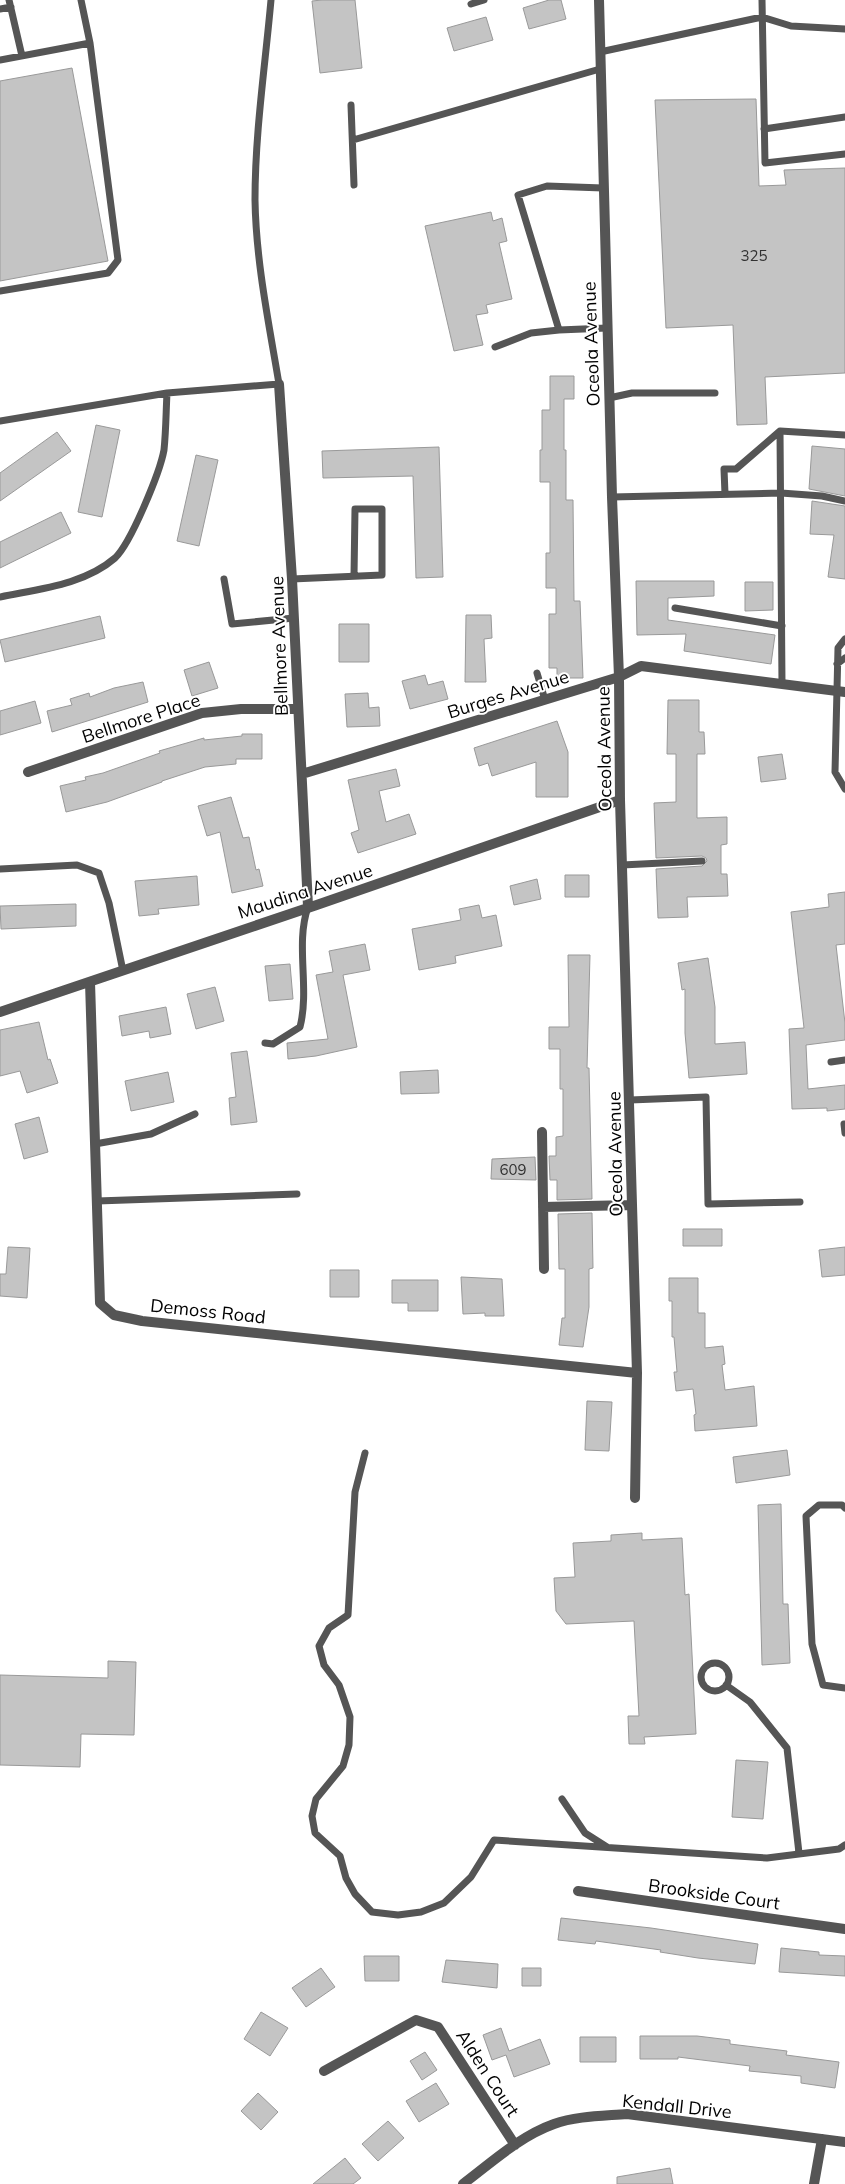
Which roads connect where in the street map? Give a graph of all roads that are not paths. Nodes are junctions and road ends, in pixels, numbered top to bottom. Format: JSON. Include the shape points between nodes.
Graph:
{"nodes":[{"id":1,"x":81,"y":0,"type":"edge"},
{"id":2,"x":271,"y":0,"type":"edge"},
{"id":3,"x":484,"y":0,"type":"edge"},
{"id":4,"x":599,"y":0,"type":"edge"},
{"id":5,"x":762,"y":0,"type":"edge"},
{"id":6,"x":10,"y":3,"type":"edge"},
{"id":7,"x":471,"y":4,"type":"dead end"},
{"id":8,"x":0,"y":9,"type":"edge"},
{"id":9,"x":762,"y":16,"type":"junction"},
{"id":10,"x":845,"y":29,"type":"edge"},
{"id":11,"x":90,"y":42,"type":"junction"},
{"id":12,"x":600,"y":52,"type":"junction"},
{"id":13,"x":22,"y":56,"type":"junction"},
{"id":14,"x":0,"y":60,"type":"edge"},
{"id":15,"x":600,"y":69,"type":"junction"},
{"id":16,"x":351,"y":105,"type":"dead end"},
{"id":17,"x":845,"y":117,"type":"edge"},
{"id":18,"x":764,"y":129,"type":"junction"},
{"id":19,"x":353,"y":140,"type":"junction"},
{"id":20,"x":845,"y":154,"type":"edge"},
{"id":21,"x":354,"y":185,"type":"dead end"},
{"id":22,"x":603,"y":188,"type":"junction"},
{"id":23,"x":0,"y":291,"type":"edge"},
{"id":24,"x":607,"y":328,"type":"junction"},
{"id":25,"x":559,"y":330,"type":"junction"},
{"id":26,"x":495,"y":347,"type":"dead end"},
{"id":27,"x":279,"y":384,"type":"junction"},
{"id":28,"x":167,"y":392,"type":"junction"},
{"id":29,"x":715,"y":393,"type":"dead end"},
{"id":30,"x":609,"y":398,"type":"junction"},
{"id":31,"x":0,"y":421,"type":"edge"},
{"id":32,"x":780,"y":431,"type":"junction"},
{"id":33,"x":845,"y":435,"type":"edge"},
{"id":34,"x":781,"y":493,"type":"junction"},
{"id":35,"x":725,"y":494,"type":"junction"},
{"id":36,"x":612,"y":497,"type":"junction"},
{"id":37,"x":845,"y":501,"type":"edge"},
{"id":38,"x":354,"y":576,"type":"junction"},
{"id":39,"x":224,"y":579,"type":"dead end"},
{"id":40,"x":292,"y":579,"type":"junction"},
{"id":41,"x":0,"y":597,"type":"edge"},
{"id":42,"x":675,"y":608,"type":"dead end"},
{"id":43,"x":294,"y":618,"type":"junction"},
{"id":44,"x":782,"y":626,"type":"junction"},
{"id":45,"x":845,"y":639,"type":"edge"},
{"id":46,"x":845,"y":658,"type":"edge"},
{"id":47,"x":837,"y":664,"type":"junction"},
{"id":48,"x":845,"y":664,"type":"edge"},
{"id":49,"x":537,"y":673,"type":"dead end"},
{"id":50,"x":619,"y":677,"type":"junction"},
{"id":51,"x":782,"y":684,"type":"junction"},
{"id":52,"x":840,"y":692,"type":"edge"},
{"id":53,"x":545,"y":700,"type":"junction"},
{"id":54,"x":297,"y":708,"type":"junction"},
{"id":55,"x":28,"y":772,"type":"dead end"},
{"id":56,"x":302,"y":774,"type":"junction"},
{"id":57,"x":845,"y":789,"type":"edge"},
{"id":58,"x":620,"y":800,"type":"junction"},
{"id":59,"x":702,"y":861,"type":"dead end"},
{"id":60,"x":622,"y":865,"type":"junction"},
{"id":61,"x":0,"y":869,"type":"edge"},
{"id":62,"x":308,"y":906,"type":"junction"},
{"id":63,"x":123,"y":971,"type":"junction"},
{"id":64,"x":90,"y":982,"type":"junction"},
{"id":65,"x":0,"y":1012,"type":"edge"},
{"id":66,"x":265,"y":1043,"type":"dead end"},
{"id":67,"x":845,"y":1060,"type":"edge"},
{"id":68,"x":831,"y":1062,"type":"dead end"},
{"id":69,"x":630,"y":1100,"type":"junction"},
{"id":70,"x":195,"y":1114,"type":"dead end"},
{"id":71,"x":844,"y":1124,"type":"edge"},
{"id":72,"x":542,"y":1132,"type":"dead end"},
{"id":73,"x":845,"y":1133,"type":"edge"},
{"id":74,"x":95,"y":1144,"type":"junction"},
{"id":75,"x":297,"y":1194,"type":"dead end"},
{"id":76,"x":97,"y":1201,"type":"junction"},
{"id":77,"x":800,"y":1202,"type":"dead end"},
{"id":78,"x":632,"y":1205,"type":"junction"},
{"id":79,"x":543,"y":1207,"type":"junction"},
{"id":80,"x":544,"y":1269,"type":"dead end"},
{"id":81,"x":637,"y":1373,"type":"junction"},
{"id":82,"x":365,"y":1452,"type":"dead end"},
{"id":83,"x":635,"y":1498,"type":"dead end"},
{"id":84,"x":845,"y":1508,"type":"edge"},
{"id":85,"x":726,"y":1685,"type":"junction"},
{"id":86,"x":845,"y":1688,"type":"edge"},
{"id":87,"x":562,"y":1799,"type":"dead end"},
{"id":88,"x":845,"y":1845,"type":"edge"},
{"id":89,"x":607,"y":1847,"type":"junction"},
{"id":90,"x":800,"y":1853,"type":"junction"},
{"id":91,"x":578,"y":1891,"type":"dead end"},
{"id":92,"x":845,"y":1929,"type":"edge"},
{"id":93,"x":324,"y":2071,"type":"dead end"},
{"id":94,"x":822,"y":2139,"type":"junction"},
{"id":95,"x":845,"y":2142,"type":"edge"},
{"id":96,"x":515,"y":2144,"type":"junction"},
{"id":97,"x":463,"y":2184,"type":"edge"},
{"id":98,"x":814,"y":2184,"type":"edge"}],
"edges":[{"from":1,"to":11,"type":"lane"},
{"from":2,"to":27,"type":"lane","via":[[262,75],[255,201],[262,282]]},
{"from":3,"to":7,"type":"lane"},
{"from":4,"to":12,"type":"street","name":"Oceola Avenue"},
{"from":5,"to":9,"type":"lane"},
{"from":6,"to":8,"type":"lane"},
{"from":6,"to":13,"type":"lane"},
{"from":9,"to":10,"type":"lane","via":[[791,26]]},
{"from":9,"to":12,"type":"lane"},
{"from":9,"to":18,"type":"lane"},
{"from":11,"to":13,"type":"lane"},
{"from":11,"to":23,"type":"lane","via":[[118,260],[108,273]]},
{"from":12,"to":15,"type":"street","name":"Oceola Avenue"},
{"from":13,"to":14,"type":"lane"},
{"from":15,"to":19,"type":"lane"},
{"from":15,"to":22,"type":"street","name":"Oceola Avenue"},
{"from":16,"to":19,"type":"lane"},
{"from":17,"to":18,"type":"lane"},
{"from":18,"to":20,"type":"lane","via":[[765,163]]},
{"from":19,"to":21,"type":"lane"},
{"from":22,"to":24,"type":"street","name":"Oceola Avenue"},
{"from":22,"to":25,"type":"lane","via":[[547,186],[518,195]]},
{"from":24,"to":25,"type":"lane"},
{"from":24,"to":30,"type":"street","name":"Oceola Avenue"},
{"from":25,"to":26,"type":"lane","via":[[531,333]]},
{"from":27,"to":28,"type":"lane"},
{"from":27,"to":40,"type":"street","name":"Bellmore Avenue"},
{"from":28,"to":31,"type":"lane"},
{"from":28,"to":41,"type":"lane","via":[[164,451],[149,496],[116,557],[62,585]]},
{"from":29,"to":30,"type":"lane","via":[[632,393]]},
{"from":30,"to":36,"type":"street","name":"Oceola Avenue"},
{"from":32,"to":33,"type":"lane"},
{"from":32,"to":34,"type":"lane"},
{"from":32,"to":35,"type":"lane","via":[[736,469],[724,469]]},
{"from":34,"to":35,"type":"lane"},
{"from":34,"to":37,"type":"lane"},
{"from":34,"to":44,"type":"lane"},
{"from":35,"to":36,"type":"lane"},
{"from":36,"to":50,"type":"street","name":"Oceola Avenue"},
{"from":38,"to":38,"type":"lane","via":[[382,575],[382,509],[355,509]]},
{"from":38,"to":40,"type":"lane"},
{"from":39,"to":43,"type":"lane","via":[[232,624]]},
{"from":40,"to":43,"type":"street","name":"Bellmore Avenue"},
{"from":42,"to":44,"type":"lane"},
{"from":43,"to":54,"type":"street","name":"Bellmore Avenue"},
{"from":44,"to":51,"type":"lane"},
{"from":45,"to":47,"type":"lane","via":[[838,648]]},
{"from":46,"to":47,"type":"lane"},
{"from":47,"to":48,"type":"lane"},
{"from":47,"to":52,"type":"lane"},
{"from":49,"to":53,"type":"lane"},
{"from":50,"to":51,"type":"street","name":"Burges Avenue","via":[[641,666]]},
{"from":50,"to":53,"type":"street","name":"Burges Avenue"},
{"from":50,"to":58,"type":"street","name":"Oceola Avenue"},
{"from":51,"to":52,"type":"street","name":"Burges Avenue"},
{"from":52,"to":57,"type":"lane","via":[[835,772]]},
{"from":53,"to":56,"type":"street","name":"Burges Avenue"},
{"from":54,"to":55,"type":"street","name":"Bellmore Place","via":[[242,708],[202,713]]},
{"from":54,"to":56,"type":"street","name":"Bellmore Avenue"},
{"from":56,"to":62,"type":"street","name":"Bellmore Avenue"},
{"from":58,"to":60,"type":"street","name":"Oceola Avenue"},
{"from":58,"to":62,"type":"street","name":"Maudina Avenue"},
{"from":59,"to":60,"type":"lane"},
{"from":60,"to":69,"type":"street","name":"Oceola Avenue"},
{"from":61,"to":63,"type":"lane","via":[[78,865],[99,873],[109,903]]},
{"from":62,"to":63,"type":"street","name":"Maudina Avenue"},
{"from":62,"to":66,"type":"lane","via":[[303,920],[300,1027],[273,1044]]},
{"from":63,"to":64,"type":"street","name":"Maudina Avenue"},
{"from":64,"to":65,"type":"street","name":"Maudina Avenue"},
{"from":64,"to":74,"type":"street","name":"Demoss Road"},
{"from":67,"to":68,"type":"lane"},
{"from":69,"to":77,"type":"lane","via":[[706,1097],[708,1204]]},
{"from":69,"to":78,"type":"street","name":"Oceola Avenue"},
{"from":70,"to":74,"type":"lane","via":[[151,1134]]},
{"from":71,"to":73,"type":"lane"},
{"from":72,"to":79,"type":"street"},
{"from":74,"to":76,"type":"street","name":"Demoss Road"},
{"from":75,"to":76,"type":"lane"},
{"from":76,"to":81,"type":"street","name":"Demoss Road","via":[[100,1303],[114,1315],[142,1321]]},
{"from":78,"to":79,"type":"street"},
{"from":78,"to":81,"type":"street","name":"Oceola Avenue"},
{"from":79,"to":80,"type":"street"},
{"from":81,"to":83,"type":"street","name":"Oceola Avenue"},
{"from":82,"to":89,"type":"lane","via":[[355,1492],[348,1616],[329,1628],[319,1646],[324,1665],[339,1685],[350,1717],[349,1745],[343,1766],[316,1799],[312,1816],[315,1833],[340,1856],[355,1894],[372,1912],[398,1915],[421,1912],[444,1903],[471,1877],[494,1840]]},
{"from":84,"to":86,"type":"lane","via":[[842,1504],[819,1504],[806,1516],[812,1644],[823,1685]]},
{"from":85,"to":85,"type":"lane","via":[[728,1672],[722,1665],[708,1664],[702,1671],[701,1680],[710,1690],[719,1690]]},
{"from":85,"to":90,"type":"lane","via":[[750,1702],[787,1748]]},
{"from":87,"to":89,"type":"lane","via":[[585,1832]]},
{"from":88,"to":90,"type":"lane","via":[[839,1849]]},
{"from":89,"to":90,"type":"lane","via":[[767,1858]]},
{"from":91,"to":92,"type":"street","name":"Brookside Court"},
{"from":93,"to":96,"type":"street","name":"Alden Court","via":[[416,2020],[438,2027]]},
{"from":94,"to":95,"type":"street","name":"Kendall Drive"},
{"from":94,"to":96,"type":"street","name":"Kendall Drive","via":[[627,2114],[554,2124]]},
{"from":94,"to":98,"type":"street"},
{"from":96,"to":97,"type":"street","name":"Kendall Drive"}]}
